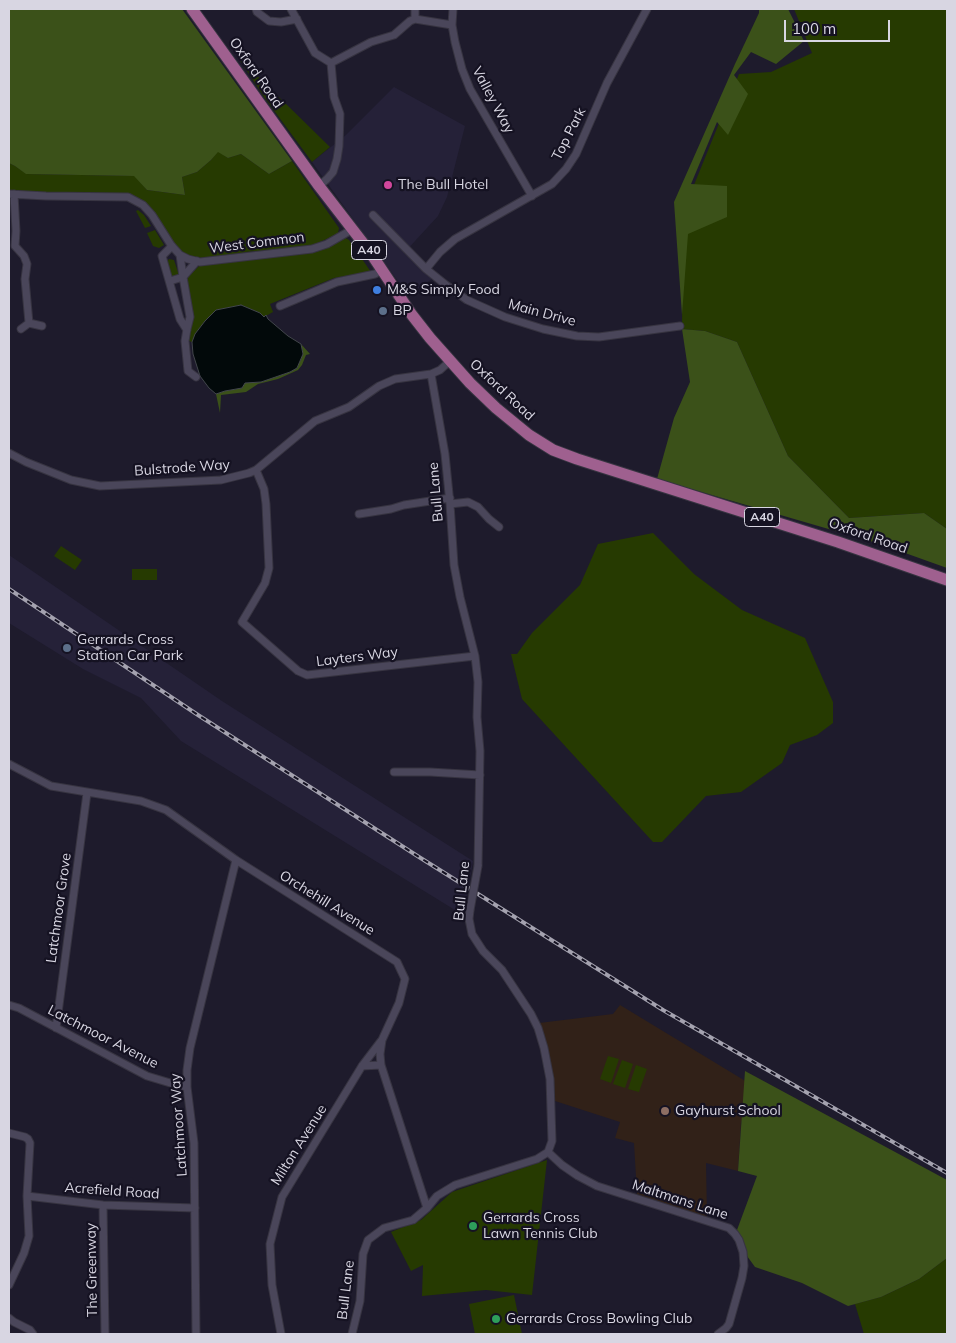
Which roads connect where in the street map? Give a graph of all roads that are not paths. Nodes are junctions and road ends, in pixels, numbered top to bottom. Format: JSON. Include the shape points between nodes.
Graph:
{"nodes":[{"id":1,"x":192,"y":9,"type":"edge"},
{"id":2,"x":256,"y":9,"type":"edge"},
{"id":3,"x":292,"y":9,"type":"edge"},
{"id":4,"x":415,"y":9,"type":"edge"},
{"id":5,"x":453,"y":9,"type":"edge"},
{"id":6,"x":647,"y":9,"type":"edge"},
{"id":7,"x":296,"y":19,"type":"junction"},
{"id":8,"x":414,"y":19,"type":"junction"},
{"id":9,"x":452,"y":25,"type":"junction"},
{"id":10,"x":331,"y":63,"type":"junction"},
{"id":11,"x":319,"y":186,"type":"junction"},
{"id":12,"x":12,"y":194,"type":"edge"},
{"id":13,"x":532,"y":196,"type":"junction"},
{"id":14,"x":373,"y":215,"type":"dead end"},
{"id":15,"x":353,"y":229,"type":"junction"},
{"id":16,"x":172,"y":246,"type":"junction"},
{"id":17,"x":180,"y":255,"type":"junction"},
{"id":18,"x":197,"y":261,"type":"junction"},
{"id":19,"x":426,"y":269,"type":"junction"},
{"id":20,"x":382,"y":270,"type":"junction"},
{"id":21,"x":184,"y":277,"type":"junction"},
{"id":22,"x":170,"y":282,"type":"junction"},
{"id":23,"x":187,"y":296,"type":"junction"},
{"id":24,"x":175,"y":300,"type":"junction"},
{"id":25,"x":280,"y":306,"type":"dead end"},
{"id":26,"x":29,"y":323,"type":"junction"},
{"id":27,"x":42,"y":326,"type":"dead end"},
{"id":28,"x":680,"y":326,"type":"dead end"},
{"id":29,"x":20,"y":328,"type":"dead end"},
{"id":30,"x":187,"y":330,"type":"junction"},
{"id":31,"x":450,"y":361,"type":"junction"},
{"id":32,"x":431,"y":374,"type":"junction"},
{"id":33,"x":196,"y":377,"type":"dead end"},
{"id":34,"x":9,"y":453,"type":"edge"},
{"id":35,"x":256,"y":470,"type":"junction"},
{"id":36,"x":450,"y":501,"type":"junction"},
{"id":37,"x":359,"y":514,"type":"dead end"},
{"id":38,"x":500,"y":527,"type":"dead end"},
{"id":39,"x":947,"y":580,"type":"edge"},
{"id":40,"x":475,"y":656,"type":"junction"},
{"id":41,"x":9,"y":764,"type":"edge"},
{"id":42,"x":394,"y":772,"type":"dead end"},
{"id":43,"x":480,"y":775,"type":"junction"},
{"id":44,"x":87,"y":793,"type":"junction"},
{"id":45,"x":236,"y":860,"type":"junction"},
{"id":46,"x":9,"y":1005,"type":"edge"},
{"id":47,"x":56,"y":1028,"type":"junction"},
{"id":48,"x":382,"y":1040,"type":"junction"},
{"id":49,"x":381,"y":1065,"type":"junction"},
{"id":50,"x":362,"y":1066,"type":"junction"},
{"id":51,"x":187,"y":1087,"type":"junction"},
{"id":52,"x":9,"y":1133,"type":"edge"},
{"id":53,"x":548,"y":1152,"type":"junction"},
{"id":54,"x":27,"y":1196,"type":"junction"},
{"id":55,"x":103,"y":1205,"type":"junction"},
{"id":56,"x":195,"y":1208,"type":"junction"},
{"id":57,"x":427,"y":1208,"type":"junction"},
{"id":58,"x":9,"y":1285,"type":"edge"},
{"id":59,"x":9,"y":1318,"type":"edge"},
{"id":60,"x":33,"y":1334,"type":"edge"},
{"id":61,"x":105,"y":1334,"type":"edge"},
{"id":62,"x":196,"y":1334,"type":"edge"},
{"id":63,"x":281,"y":1334,"type":"edge"},
{"id":64,"x":352,"y":1334,"type":"edge"},
{"id":65,"x":718,"y":1334,"type":"edge"}],
"edges":[{"from":1,"to":11,"type":"main road","name":"Oxford Road","number":"A40"},
{"from":2,"to":7,"type":"street","via":[[269,21]]},
{"from":3,"to":7,"type":"street"},
{"from":4,"to":8,"type":"street"},
{"from":5,"to":9,"type":"street","name":"Valley Way"},
{"from":6,"to":13,"type":"street","name":"Top Park","via":[[607,83],[576,154],[552,184]]},
{"from":7,"to":10,"type":"street","via":[[316,53]]},
{"from":8,"to":9,"type":"street"},
{"from":8,"to":10,"type":"street","via":[[394,35],[371,42]]},
{"from":9,"to":13,"type":"street","name":"Valley Way","via":[[470,89]]},
{"from":10,"to":11,"type":"street","via":[[334,97],[340,114],[339,146],[333,172]]},
{"from":11,"to":15,"type":"main road","name":"Oxford Road","number":"A40"},
{"from":12,"to":16,"type":"street","name":"West Common","via":[[128,197],[143,205],[152,215]]},
{"from":12,"to":26,"type":"street","via":[[15,246],[26,264]]},
{"from":13,"to":19,"type":"street","name":"Top Park","via":[[455,239]]},
{"from":14,"to":19,"type":"street","name":"Main Drive"},
{"from":15,"to":18,"type":"street","name":"West Common","via":[[312,249]]},
{"from":15,"to":20,"type":"main road","name":"Oxford Road","number":"A40"},
{"from":16,"to":17,"type":"street","name":"West Common"},
{"from":16,"to":22,"type":"street","via":[[162,256]]},
{"from":17,"to":18,"type":"street","name":"West Common"},
{"from":17,"to":21,"type":"street"},
{"from":18,"to":21,"type":"street"},
{"from":19,"to":28,"type":"street","name":"Main Drive","via":[[466,300],[543,330],[600,337]]},
{"from":20,"to":25,"type":"street","via":[[337,282]]},
{"from":20,"to":31,"type":"main road","name":"Oxford Road","number":"A40","via":[[412,315]]},
{"from":21,"to":22,"type":"street"},
{"from":21,"to":23,"type":"street"},
{"from":22,"to":24,"type":"street"},
{"from":23,"to":24,"type":"street"},
{"from":23,"to":30,"type":"street","via":[[190,317]]},
{"from":24,"to":30,"type":"street","via":[[180,320]]},
{"from":26,"to":27,"type":"street"},
{"from":26,"to":29,"type":"street"},
{"from":30,"to":33,"type":"street","via":[[188,371]]},
{"from":31,"to":32,"type":"street","name":"Bulstrode Way"},
{"from":31,"to":39,"type":"main road","name":"Oxford Road","number":"A40","via":[[509,419],[553,450]]},
{"from":32,"to":35,"type":"street","name":"Bulstrode Way","via":[[396,379],[315,421]]},
{"from":32,"to":36,"type":"street","name":"Bull Lane"},
{"from":34,"to":35,"type":"street","name":"Bulstrode Way","via":[[71,480],[100,486],[221,480]]},
{"from":35,"to":40,"type":"street","name":"Layters Way","via":[[264,488],[269,568],[265,583],[242,622],[298,671],[307,675]]},
{"from":36,"to":37,"type":"street","via":[[404,505]]},
{"from":36,"to":38,"type":"street","via":[[468,502],[478,507]]},
{"from":36,"to":40,"type":"street","name":"Bull Lane","via":[[454,565]]},
{"from":40,"to":43,"type":"street","name":"Bull Lane"},
{"from":41,"to":44,"type":"street","name":"Orchehill Avenue","via":[[51,786]]},
{"from":42,"to":43,"type":"street"},
{"from":43,"to":53,"type":"street","name":"Bull Lane","bridge":true,"via":[[478,866],[469,919],[472,934],[502,970],[538,1028],[550,1079],[552,1141]]},
{"from":44,"to":45,"type":"street","name":"Orchehill Avenue","via":[[141,801],[166,810]]},
{"from":44,"to":47,"type":"street","name":"Latchmoor Grove"},
{"from":45,"to":48,"type":"street","name":"Orchehill Avenue","via":[[397,962],[405,979],[399,1003]]},
{"from":45,"to":51,"type":"street","name":"Latchmoor Way","via":[[190,1048]]},
{"from":46,"to":47,"type":"street","name":"Latchmoor Avenue"},
{"from":47,"to":51,"type":"street","name":"Latchmoor Avenue","via":[[147,1076]]},
{"from":48,"to":49,"type":"street","name":"Orchehill Avenue"},
{"from":48,"to":50,"type":"street","name":"Milton Avenue"},
{"from":49,"to":50,"type":"street"},
{"from":49,"to":57,"type":"street","name":"Orchehill Avenue"},
{"from":50,"to":63,"type":"street","name":"Milton Avenue","via":[[282,1197],[270,1244],[272,1285]]},
{"from":51,"to":56,"type":"street","name":"Latchmoor Way","via":[[194,1143]]},
{"from":52,"to":54,"type":"street","via":[[25,1137],[30,1143]]},
{"from":53,"to":57,"type":"street","name":"Bull Lane","via":[[537,1159],[455,1185],[437,1196]]},
{"from":53,"to":65,"type":"street","name":"Maltmans Lane","via":[[562,1165],[597,1186],[729,1228],[735,1234],[743,1252],[742,1278],[729,1324]]},
{"from":54,"to":55,"type":"street","name":"Acrefield Road"},
{"from":54,"to":58,"type":"street","via":[[28,1236]]},
{"from":55,"to":56,"type":"street","name":"Acrefield Road"},
{"from":55,"to":61,"type":"street","name":"The Greenway"},
{"from":56,"to":62,"type":"street","name":"Latchmoor Way"},
{"from":57,"to":64,"type":"street","name":"Bull Lane","via":[[413,1220],[384,1228],[368,1240],[363,1254],[360,1301]]},
{"from":59,"to":60,"type":"street"}]}
